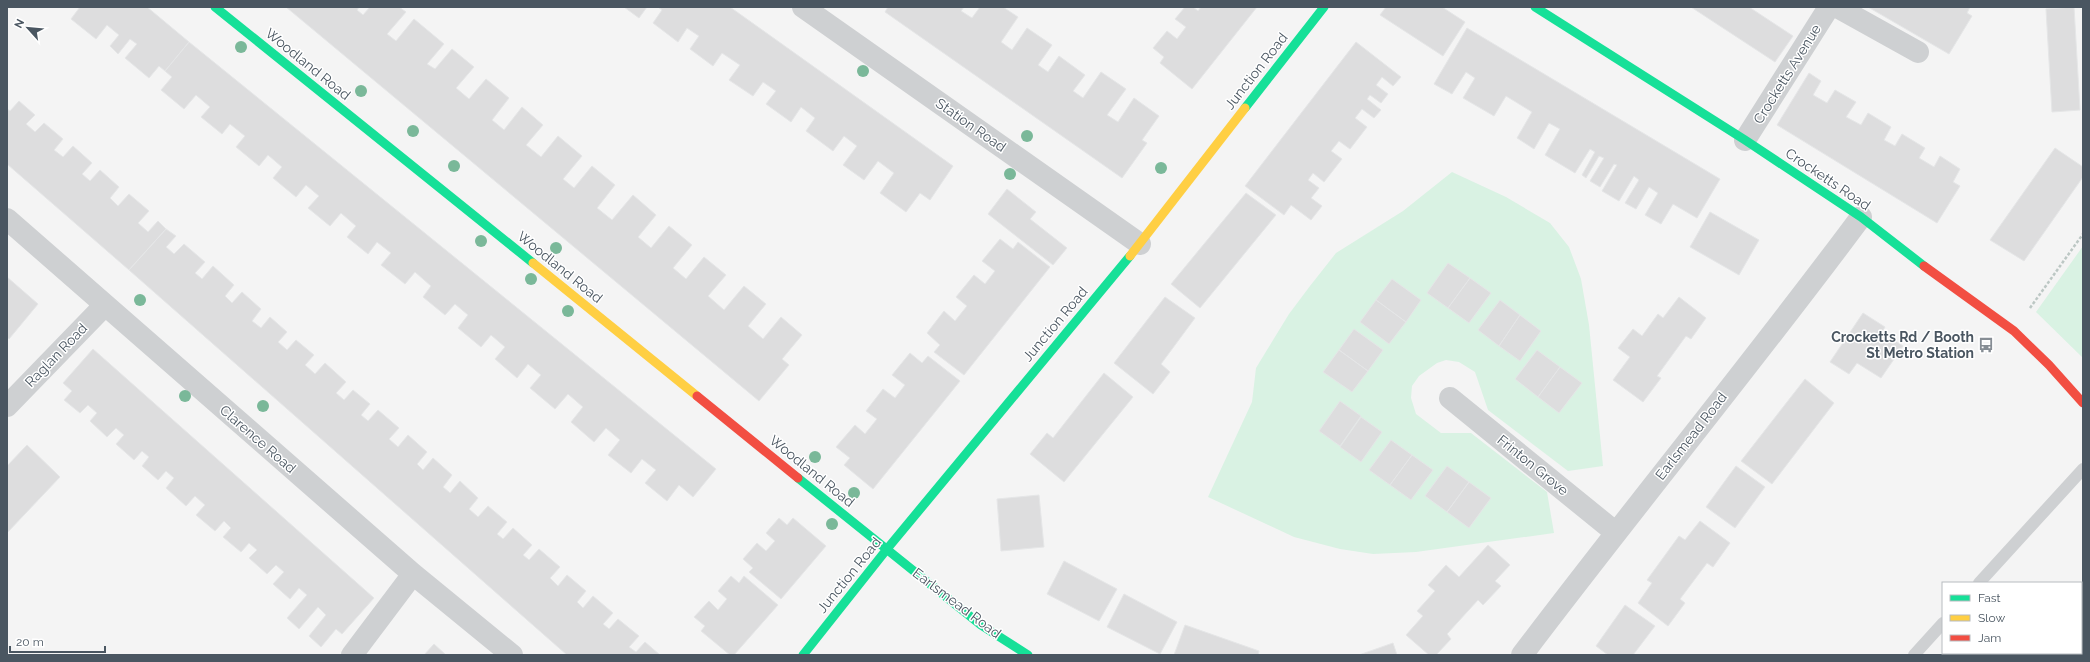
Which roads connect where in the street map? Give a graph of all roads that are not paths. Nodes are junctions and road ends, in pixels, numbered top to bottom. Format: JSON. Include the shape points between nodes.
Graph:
{"nodes":[{"id":1,"x":215,"y":7,"type":"edge"},
{"id":2,"x":803,"y":7,"type":"edge"},
{"id":3,"x":1324,"y":7,"type":"edge"},
{"id":4,"x":1535,"y":7,"type":"edge"},
{"id":5,"x":1829,"y":7,"type":"edge"},
{"id":6,"x":1837,"y":7,"type":"edge"},
{"id":7,"x":1918,"y":52,"type":"dead end"},
{"id":8,"x":1745,"y":140,"type":"junction"},
{"id":9,"x":1861,"y":217,"type":"junction"},
{"id":10,"x":7,"y":219,"type":"edge"},
{"id":11,"x":1140,"y":244,"type":"junction"},
{"id":12,"x":105,"y":305,"type":"junction"},
{"id":13,"x":1450,"y":398,"type":"dead end"},
{"id":14,"x":2083,"y":404,"type":"edge"},
{"id":15,"x":7,"y":406,"type":"edge"},
{"id":16,"x":2083,"y":469,"type":"edge"},
{"id":17,"x":1615,"y":532,"type":"junction"},
{"id":18,"x":887,"y":549,"type":"junction"},
{"id":19,"x":413,"y":574,"type":"junction"},
{"id":20,"x":1980,"y":582,"type":"edge"},
{"id":21,"x":1942,"y":624,"type":"edge"},
{"id":22,"x":352,"y":655,"type":"edge"},
{"id":23,"x":512,"y":655,"type":"edge"},
{"id":24,"x":803,"y":655,"type":"edge"},
{"id":25,"x":1028,"y":655,"type":"edge"},
{"id":26,"x":1522,"y":655,"type":"edge"},
{"id":27,"x":1914,"y":655,"type":"edge"}],
"edges":[{"from":1,"to":18,"type":"street","name":"Woodland Road"},
{"from":2,"to":11,"type":"street","name":"Station Road"},
{"from":3,"to":11,"type":"street","name":"Junction Road"},
{"from":4,"to":8,"type":"street","name":"Crocketts Road"},
{"from":5,"to":8,"type":"street","name":"Crocketts Avenue"},
{"from":6,"to":7,"type":"street"},
{"from":8,"to":9,"type":"street","name":"Crocketts Road"},
{"from":9,"to":14,"type":"street","name":"Crocketts Road","via":[[1951,287],[2014,331],[2049,365]]},
{"from":9,"to":17,"type":"street","name":"Earlsmead Road","via":[[1795,306]]},
{"from":10,"to":12,"type":"street","name":"Clarence Road"},
{"from":11,"to":18,"type":"street","name":"Junction Road"},
{"from":12,"to":15,"type":"street","name":"Raglan Road"},
{"from":12,"to":19,"type":"street","name":"Clarence Road"},
{"from":13,"to":17,"type":"street","name":"Frinton Grove"},
{"from":16,"to":20,"type":"lane"},
{"from":17,"to":26,"type":"street","name":"Earlsmead Road"},
{"from":18,"to":24,"type":"street","name":"Junction Road"},
{"from":18,"to":25,"type":"street","name":"Earlsmead Road","via":[[981,625]]},
{"from":19,"to":22,"type":"street"},
{"from":19,"to":23,"type":"street","name":"Clarence Road"},
{"from":21,"to":27,"type":"lane"}]}
